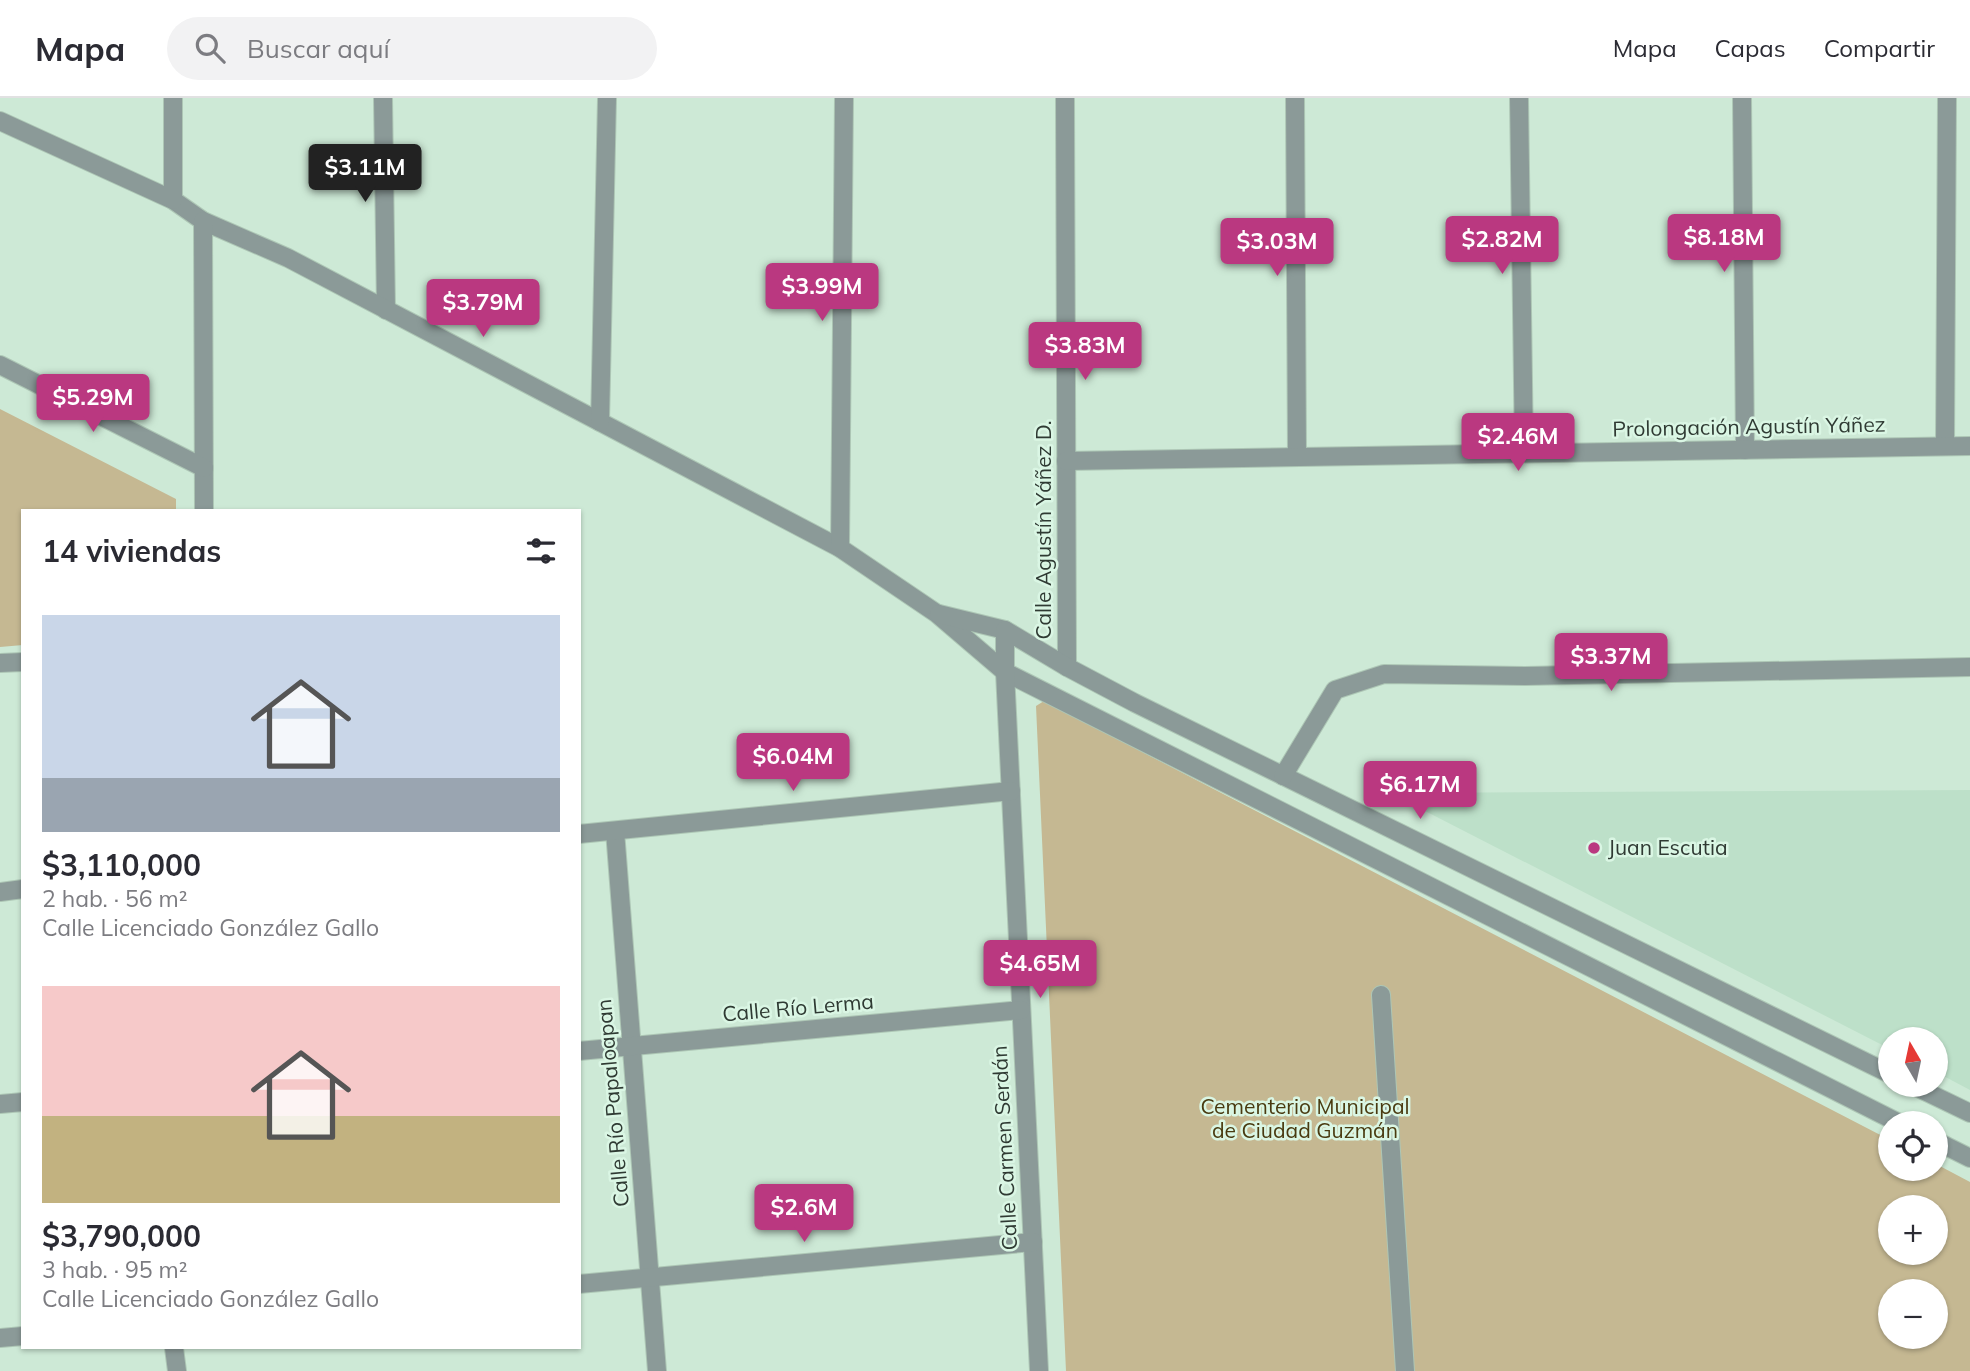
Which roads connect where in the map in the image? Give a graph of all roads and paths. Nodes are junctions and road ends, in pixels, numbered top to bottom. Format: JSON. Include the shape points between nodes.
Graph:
{"nodes":[{"id":1,"x":173,"y":98,"type":"edge"},
{"id":2,"x":383,"y":98,"type":"edge"},
{"id":3,"x":607,"y":98,"type":"edge"},
{"id":4,"x":844,"y":98,"type":"edge"},
{"id":5,"x":1065,"y":98,"type":"edge"},
{"id":6,"x":1295,"y":98,"type":"edge"},
{"id":7,"x":1519,"y":98,"type":"edge"},
{"id":8,"x":1742,"y":98,"type":"edge"},
{"id":9,"x":1947,"y":98,"type":"edge"},
{"id":10,"x":0,"y":121,"type":"edge"},
{"id":11,"x":173,"y":200,"type":"junction"},
{"id":12,"x":203,"y":221,"type":"junction"},
{"id":13,"x":386,"y":310,"type":"junction"},
{"id":14,"x":0,"y":365,"type":"edge"},
{"id":15,"x":600,"y":422,"type":"junction"},
{"id":16,"x":1945,"y":446,"type":"junction"},
{"id":17,"x":1970,"y":446,"type":"edge"},
{"id":18,"x":1745,"y":450,"type":"junction"},
{"id":19,"x":1524,"y":453,"type":"junction"},
{"id":20,"x":1297,"y":457,"type":"junction"},
{"id":21,"x":1066,"y":461,"type":"junction"},
{"id":22,"x":204,"y":468,"type":"junction"},
{"id":23,"x":204,"y":509,"type":"edge"},
{"id":24,"x":840,"y":548,"type":"junction"},
{"id":25,"x":936,"y":614,"type":"junction"},
{"id":26,"x":1005,"y":630,"type":"junction"},
{"id":27,"x":21,"y":662,"type":"edge"},
{"id":28,"x":0,"y":663,"type":"edge"},
{"id":29,"x":1067,"y":667,"type":"junction"},
{"id":30,"x":1970,"y":667,"type":"edge"},
{"id":31,"x":1004,"y":672,"type":"junction"},
{"id":32,"x":1283,"y":776,"type":"junction"},
{"id":33,"x":1011,"y":791,"type":"junction"},
{"id":34,"x":615,"y":831,"type":"junction"},
{"id":35,"x":581,"y":834,"type":"edge"},
{"id":36,"x":21,"y":889,"type":"edge"},
{"id":37,"x":0,"y":892,"type":"edge"},
{"id":38,"x":1381,"y":995,"type":"dead end"},
{"id":39,"x":1021,"y":1010,"type":"junction"},
{"id":40,"x":632,"y":1046,"type":"junction"},
{"id":41,"x":581,"y":1051,"type":"edge"},
{"id":42,"x":1878,"y":1068,"type":"edge"},
{"id":43,"x":1937,"y":1097,"type":"edge"},
{"id":44,"x":21,"y":1102,"type":"edge"},
{"id":45,"x":0,"y":1104,"type":"edge"},
{"id":46,"x":1878,"y":1112,"type":"edge"},
{"id":47,"x":1970,"y":1113,"type":"edge"},
{"id":48,"x":1948,"y":1147,"type":"edge"},
{"id":49,"x":1970,"y":1158,"type":"edge"},
{"id":50,"x":1033,"y":1242,"type":"junction"},
{"id":51,"x":650,"y":1278,"type":"junction"},
{"id":52,"x":581,"y":1284,"type":"edge"},
{"id":53,"x":21,"y":1336,"type":"edge"},
{"id":54,"x":0,"y":1338,"type":"edge"},
{"id":55,"x":174,"y":1349,"type":"edge"},
{"id":56,"x":177,"y":1371,"type":"edge"},
{"id":57,"x":657,"y":1371,"type":"edge"},
{"id":58,"x":1039,"y":1371,"type":"edge"},
{"id":59,"x":1405,"y":1371,"type":"edge"}],
"edges":[{"from":1,"to":11,"type":"street"},
{"from":2,"to":13,"type":"street"},
{"from":3,"to":15,"type":"street"},
{"from":4,"to":24,"type":"street"},
{"from":5,"to":21,"type":"street","name":"Calle Agustín Yáñez D."},
{"from":6,"to":20,"type":"street"},
{"from":7,"to":19,"type":"street"},
{"from":8,"to":18,"type":"street"},
{"from":9,"to":16,"type":"street"},
{"from":10,"to":11,"type":"street"},
{"from":11,"to":12,"type":"street"},
{"from":12,"to":13,"type":"street","via":[[288,258]]},
{"from":12,"to":22,"type":"street"},
{"from":13,"to":15,"type":"street"},
{"from":14,"to":22,"type":"street"},
{"from":15,"to":24,"type":"street"},
{"from":16,"to":17,"type":"street","name":"Prolongación Agustín Yáñez"},
{"from":16,"to":18,"type":"street","name":"Prolongación Agustín Yáñez"},
{"from":18,"to":19,"type":"street","name":"Prolongación Agustín Yáñez"},
{"from":19,"to":20,"type":"street","name":"Prolongación Agustín Yáñez"},
{"from":20,"to":21,"type":"street","name":"Prolongación Agustín Yáñez"},
{"from":21,"to":29,"type":"street","name":"Calle Agustín Yáñez D."},
{"from":22,"to":23,"type":"street"},
{"from":24,"to":25,"type":"street"},
{"from":25,"to":26,"type":"street"},
{"from":25,"to":31,"type":"street"},
{"from":26,"to":29,"type":"street"},
{"from":26,"to":31,"type":"street","name":"Calle Carmen Serdán"},
{"from":27,"to":28,"type":"street"},
{"from":29,"to":32,"type":"street"},
{"from":30,"to":32,"type":"street","via":[[1525,676],[1384,674],[1335,690]]},
{"from":31,"to":33,"type":"street","name":"Calle Carmen Serdán"},
{"from":31,"to":46,"type":"street"},
{"from":32,"to":42,"type":"street"},
{"from":33,"to":34,"type":"street"},
{"from":33,"to":39,"type":"street","name":"Calle Carmen Serdán"},
{"from":34,"to":35,"type":"street"},
{"from":34,"to":40,"type":"street","name":"Calle Río Papaloapan"},
{"from":36,"to":37,"type":"street"},
{"from":38,"to":59,"type":"street"},
{"from":39,"to":40,"type":"street","name":"Calle Río Lerma"},
{"from":39,"to":50,"type":"street","name":"Calle Carmen Serdán"},
{"from":40,"to":41,"type":"street","name":"Calle Río Lerma"},
{"from":40,"to":51,"type":"street","name":"Calle Río Papaloapan"},
{"from":43,"to":47,"type":"street"},
{"from":44,"to":45,"type":"street"},
{"from":48,"to":49,"type":"street"},
{"from":50,"to":51,"type":"street"},
{"from":50,"to":58,"type":"street","name":"Calle Carmen Serdán"},
{"from":51,"to":52,"type":"street"},
{"from":51,"to":57,"type":"street","name":"Calle Río Papaloapan"},
{"from":53,"to":54,"type":"street"},
{"from":55,"to":56,"type":"street"}]}
